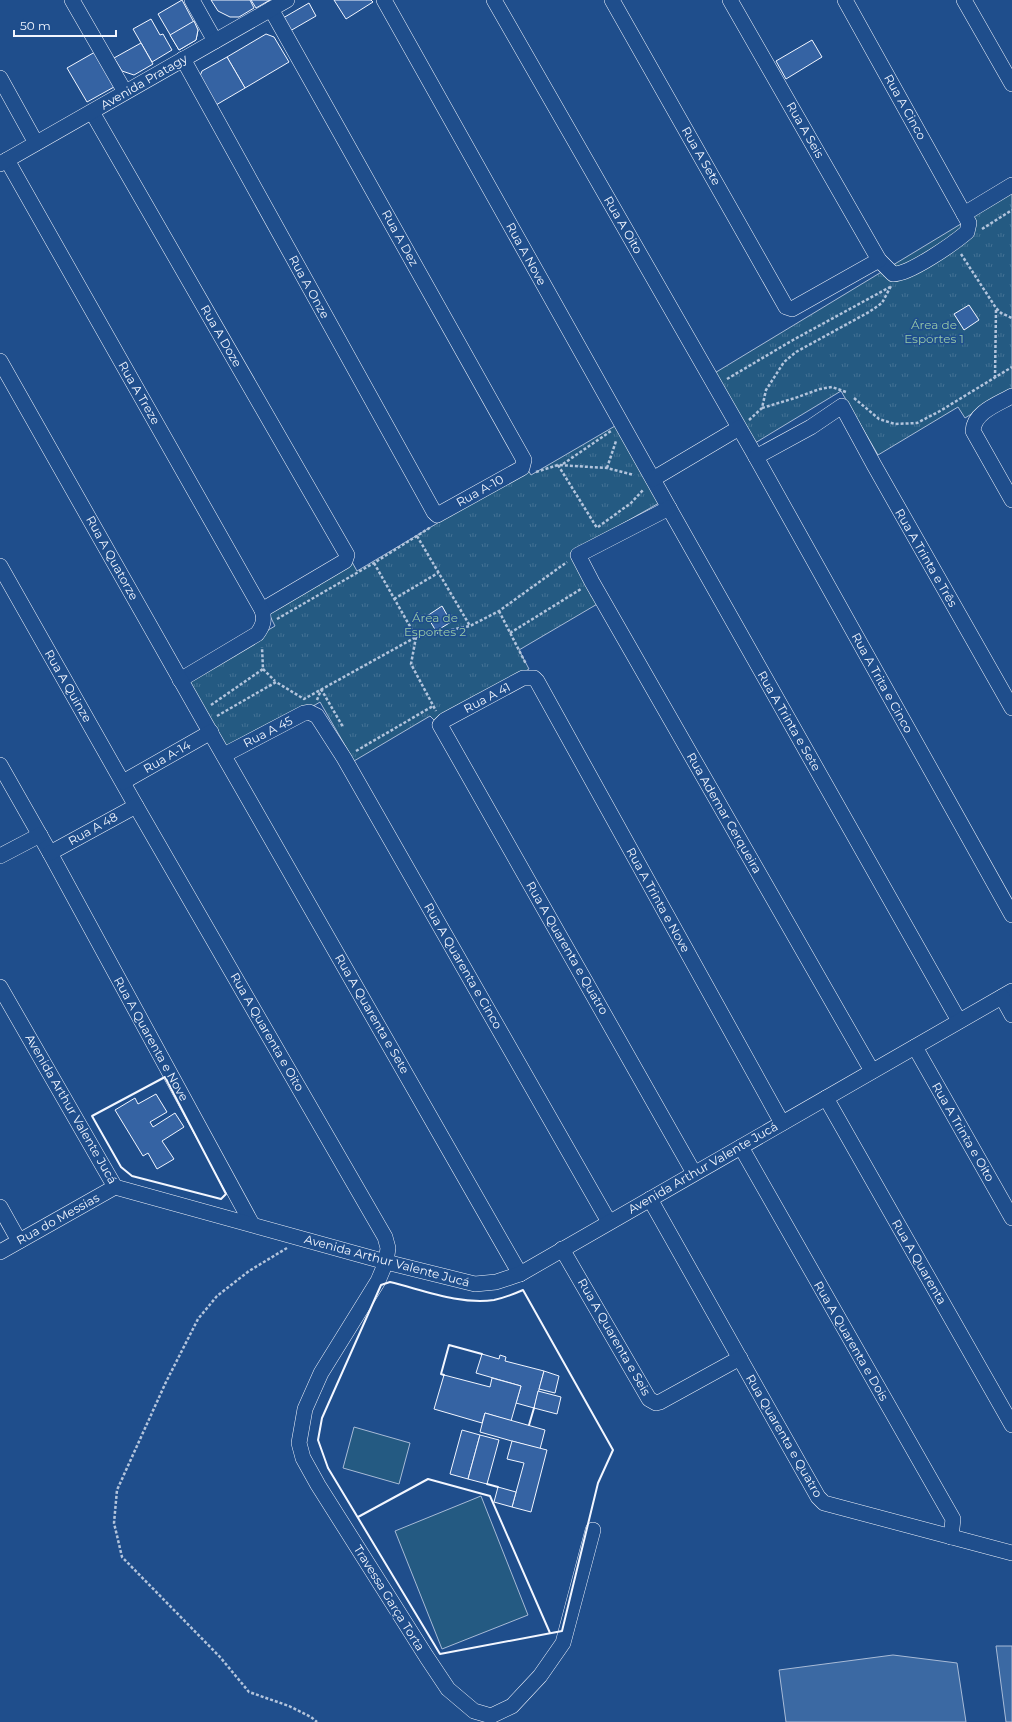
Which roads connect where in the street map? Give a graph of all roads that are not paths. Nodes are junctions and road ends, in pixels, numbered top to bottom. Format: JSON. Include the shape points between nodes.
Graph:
{"nodes":[{"id":1,"x":72,"y":0,"type":"edge"},
{"id":2,"x":192,"y":0,"type":"edge"},
{"id":3,"x":287,"y":0,"type":"edge"},
{"id":4,"x":384,"y":0,"type":"edge"},
{"id":5,"x":494,"y":0,"type":"edge"},
{"id":6,"x":612,"y":0,"type":"edge"},
{"id":7,"x":730,"y":0,"type":"edge"},
{"id":8,"x":845,"y":0,"type":"edge"},
{"id":9,"x":964,"y":0,"type":"edge"},
{"id":10,"x":271,"y":9,"type":"junction"},
{"id":11,"x":215,"y":41,"type":"junction"},
{"id":12,"x":183,"y":59,"type":"junction"},
{"id":13,"x":0,"y":78,"type":"edge"},
{"id":14,"x":1012,"y":84,"type":"edge"},
{"id":15,"x":125,"y":92,"type":"junction"},
{"id":16,"x":92,"y":112,"type":"junction"},
{"id":17,"x":36,"y":143,"type":"junction"},
{"id":18,"x":3,"y":162,"type":"edge"},
{"id":19,"x":1012,"y":185,"type":"edge"},
{"id":20,"x":964,"y":214,"type":"junction"},
{"id":21,"x":879,"y":260,"type":"junction"},
{"id":22,"x":0,"y":360,"type":"edge"},
{"id":23,"x":1012,"y":396,"type":"edge"},
{"id":24,"x":739,"y":428,"type":"junction"},
{"id":25,"x":754,"y":454,"type":"junction"},
{"id":26,"x":527,"y":471,"type":"joint"},
{"id":27,"x":653,"y":479,"type":"junction"},
{"id":28,"x":1012,"y":500,"type":"edge"},
{"id":29,"x":669,"y":508,"type":"junction"},
{"id":30,"x":437,"y":519,"type":"joint"},
{"id":31,"x":0,"y":566,"type":"edge"},
{"id":32,"x":262,"y":610,"type":"junction"},
{"id":33,"x":534,"y":678,"type":"joint"},
{"id":34,"x":180,"y":680,"type":"junction"},
{"id":35,"x":1012,"y":708,"type":"edge"},
{"id":36,"x":314,"y":713,"type":"joint"},
{"id":37,"x":442,"y":722,"type":"joint"},
{"id":38,"x":205,"y":723,"type":"junction"},
{"id":39,"x":224,"y":755,"type":"junction"},
{"id":40,"x":0,"y":766,"type":"edge"},
{"id":41,"x":123,"y":782,"type":"junction"},
{"id":42,"x":136,"y":806,"type":"junction"},
{"id":43,"x":40,"y":835,"type":"junction"},
{"id":44,"x":50,"y":853,"type":"junction"},
{"id":45,"x":0,"y":856,"type":"edge"},
{"id":46,"x":1012,"y":914,"type":"edge"},
{"id":47,"x":0,"y":987,"type":"edge"},
{"id":48,"x":1007,"y":994,"type":"edge"},
{"id":49,"x":1012,"y":1015,"type":"edge"},
{"id":50,"x":959,"y":1021,"type":"junction"},
{"id":51,"x":915,"y":1046,"type":"junction"},
{"id":52,"x":872,"y":1071,"type":"junction"},
{"id":53,"x":826,"y":1098,"type":"junction"},
{"id":54,"x":782,"y":1123,"type":"junction"},
{"id":55,"x":740,"y":1147,"type":"junction"},
{"id":56,"x":694,"y":1173,"type":"junction"},
{"id":57,"x":115,"y":1187,"type":"junction"},
{"id":58,"x":650,"y":1198,"type":"junction"},
{"id":59,"x":0,"y":1207,"type":"edge"},
{"id":60,"x":1012,"y":1218,"type":"edge"},
{"id":61,"x":609,"y":1222,"type":"junction"},
{"id":62,"x":252,"y":1224,"type":"junction"},
{"id":63,"x":19,"y":1241,"type":"junction"},
{"id":64,"x":562,"y":1249,"type":"junction"},
{"id":65,"x":0,"y":1252,"type":"edge"},
{"id":66,"x":386,"y":1262,"type":"junction"},
{"id":67,"x":520,"y":1274,"type":"junction"},
{"id":68,"x":740,"y":1358,"type":"junction"},
{"id":69,"x":1012,"y":1425,"type":"edge"},
{"id":70,"x":593,"y":1530,"type":"dead end"},
{"id":71,"x":951,"y":1537,"type":"junction"},
{"id":72,"x":1012,"y":1553,"type":"edge"}],
"edges":[{"from":1,"to":15,"type":"street"},
{"from":2,"to":11,"type":"street"},
{"from":3,"to":10,"type":"street","name":"Avenida Pratagy"},
{"from":4,"to":27,"type":"street","name":"Rua A Nove"},
{"from":5,"to":24,"type":"street","name":"Rua A Oito"},
{"from":6,"to":21,"type":"street","name":"Rua A Sete","via":[[786,307],[792,310]]},
{"from":7,"to":21,"type":"street","name":"Rua A Seis"},
{"from":8,"to":20,"type":"street","name":"Rua A Cinco"},
{"from":9,"to":14,"type":"street"},
{"from":10,"to":11,"type":"street","name":"Avenida Pratagy"},
{"from":10,"to":26,"type":"street","name":"Rua A Dez","via":[[524,460]]},
{"from":11,"to":12,"type":"street","name":"Avenida Pratagy"},
{"from":12,"to":15,"type":"street","name":"Avenida Pratagy"},
{"from":12,"to":30,"type":"street","name":"Rua A Onze"},
{"from":13,"to":17,"type":"street"},
{"from":15,"to":16,"type":"street","name":"Avenida Pratagy"},
{"from":16,"to":17,"type":"street","name":"Avenida Pratagy"},
{"from":16,"to":32,"type":"street","name":"Rua A Doze","via":[[347,555],[345,561]]},
{"from":17,"to":18,"type":"street","name":"Avenida Pratagy"},
{"from":18,"to":32,"type":"street","name":"Rua A Treze"},
{"from":19,"to":20,"type":"street"},
{"from":20,"to":21,"type":"street","name":"Rua A Seis","via":[[969,223],[967,232],[954,243],[912,268],[894,274]]},
{"from":22,"to":34,"type":"street","name":"Rua A Quatorze"},
{"from":23,"to":28,"type":"street","via":[[978,417],[973,431]]},
{"from":24,"to":25,"type":"street","name":"Rua A Oito"},
{"from":24,"to":27,"type":"street"},
{"from":25,"to":35,"type":"street","name":"Rua A Trinta e Três","via":[[811,427],[842,406]]},
{"from":25,"to":46,"type":"street","name":"Rua A Trita e Cinco"},
{"from":26,"to":30,"type":"street","name":"Rua A-10"},
{"from":27,"to":29,"type":"street","name":"Rua A Nove"},
{"from":29,"to":50,"type":"street","name":"Rua A Trinta e Sete"},
{"from":29,"to":52,"type":"street","name":"Rua Ademar Cerqueira","via":[[578,554]]},
{"from":31,"to":41,"type":"street","name":"Rua A Quinze"},
{"from":32,"to":34,"type":"street","name":"Rua A Treze","via":[[262,628],[257,634]]},
{"from":33,"to":37,"type":"street","name":"Rua A 41","via":[[524,678]]},
{"from":33,"to":54,"type":"street","name":"Rua A Trinta e Nove"},
{"from":34,"to":38,"type":"street","name":"Rua A Quatorze"},
{"from":36,"to":39,"type":"street","name":"Rua A 45","via":[[304,713]]},
{"from":36,"to":61,"type":"street","name":"Rua A Quarenta e Cinco","via":[[350,755]]},
{"from":37,"to":56,"type":"street","name":"Rua A Quarenta e Quatro","via":[[440,725]]},
{"from":38,"to":39,"type":"street","name":"Rua A Quatorze"},
{"from":38,"to":41,"type":"street","name":"Rua A-14"},
{"from":39,"to":67,"type":"street","name":"Rua A Quarenta e Sete"},
{"from":40,"to":43,"type":"street","name":"Rua A Quarenta e Nove"},
{"from":41,"to":42,"type":"street","name":"Rua A Quinze"},
{"from":42,"to":44,"type":"street","name":"Rua A 48"},
{"from":42,"to":66,"type":"street","name":"Rua A Quarenta e Oito","via":[[385,1237],[388,1248]]},
{"from":43,"to":44,"type":"street","name":"Rua A Quarenta e Nove"},
{"from":43,"to":45,"type":"street"},
{"from":44,"to":62,"type":"street","name":"Rua A Quarenta e Nove"},
{"from":47,"to":57,"type":"street","name":"Avenida Arthur Valente Jucá"},
{"from":48,"to":49,"type":"street"},
{"from":48,"to":50,"type":"street","name":"Avenida Arthur Valente Jucá"},
{"from":50,"to":51,"type":"street","name":"Avenida Arthur Valente Jucá"},
{"from":51,"to":52,"type":"street","name":"Avenida Arthur Valente Jucá"},
{"from":51,"to":60,"type":"street","name":"Rua A Trinta e Oito"},
{"from":52,"to":53,"type":"street","name":"Avenida Arthur Valente Jucá"},
{"from":53,"to":54,"type":"street","name":"Avenida Arthur Valente Jucá"},
{"from":53,"to":69,"type":"street","name":"Rua A Quarenta"},
{"from":54,"to":55,"type":"street","name":"Avenida Arthur Valente Jucá"},
{"from":55,"to":56,"type":"street","name":"Avenida Arthur Valente Jucá"},
{"from":55,"to":71,"type":"street","name":"Rua A Quarenta e Dois","via":[[953,1519]]},
{"from":56,"to":58,"type":"street","name":"Avenida Arthur Valente Jucá"},
{"from":57,"to":62,"type":"street","name":"Avenida Arthur Valente Jucá"},
{"from":57,"to":63,"type":"street","name":"Rua do Messias"},
{"from":58,"to":61,"type":"street","name":"Avenida Arthur Valente Jucá"},
{"from":58,"to":68,"type":"street","name":"Rua Quarenta e Quatro"},
{"from":59,"to":63,"type":"street"},
{"from":61,"to":64,"type":"street","name":"Avenida Arthur Valente Jucá"},
{"from":62,"to":66,"type":"street","name":"Avenida Arthur Valente Jucá"},
{"from":63,"to":65,"type":"street","name":"Rua do Messias"},
{"from":64,"to":67,"type":"street","name":"Avenida Arthur Valente Jucá"},
{"from":64,"to":68,"type":"street","name":"Rua A Quarenta e Seis","via":[[649,1399],[656,1403],[660,1402]]},
{"from":66,"to":67,"type":"street","name":"Avenida Arthur Valente Jucá","via":[[475,1284],[496,1282]]},
{"from":66,"to":70,"type":"street","name":"Travessa Garça Torta","via":[[378,1281],[321,1373],[305,1408],[299,1443],[303,1458],[318,1485],[426,1656],[448,1689],[474,1711],[491,1716],[512,1706],[540,1676],[563,1643]]},
{"from":68,"to":71,"type":"street","name":"Rua Quarenta e Quatro","via":[[818,1497],[824,1503]]},
{"from":71,"to":72,"type":"street","name":"Rua Quarenta e Quatro"}]}
